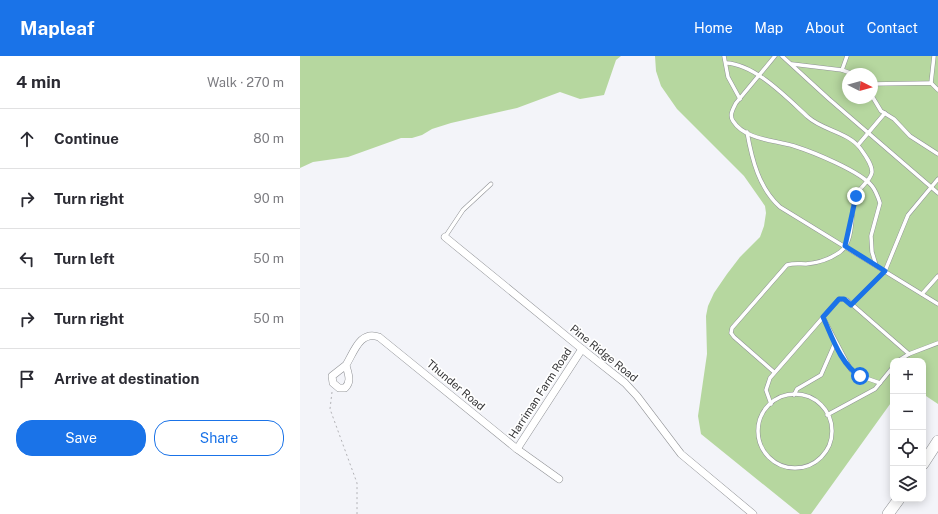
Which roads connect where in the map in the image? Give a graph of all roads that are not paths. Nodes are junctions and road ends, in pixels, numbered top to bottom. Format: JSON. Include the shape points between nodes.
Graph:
{"nodes":[{"id":1,"x":724,"y":56,"type":"edge"},
{"id":2,"x":775,"y":56,"type":"edge"},
{"id":3,"x":782,"y":56,"type":"edge"},
{"id":4,"x":847,"y":56,"type":"edge"},
{"id":5,"x":934,"y":56,"type":"edge"},
{"id":6,"x":726,"y":63,"type":"junction"},
{"id":7,"x":791,"y":64,"type":"junction"},
{"id":8,"x":843,"y":68,"type":"edge"},
{"id":9,"x":842,"y":70,"type":"edge"},
{"id":10,"x":759,"y":76,"type":"junction"},
{"id":11,"x":931,"y":83,"type":"junction"},
{"id":12,"x":878,"y":84,"type":"edge"},
{"id":13,"x":938,"y":90,"type":"edge"},
{"id":14,"x":740,"y":99,"type":"junction"},
{"id":15,"x":877,"y":104,"type":"edge"},
{"id":16,"x":885,"y":113,"type":"junction"},
{"id":17,"x":747,"y":132,"type":"junction"},
{"id":18,"x":868,"y":132,"type":"junction"},
{"id":19,"x":858,"y":145,"type":"junction"},
{"id":20,"x":938,"y":154,"type":"edge"},
{"id":21,"x":938,"y":179,"type":"edge"},
{"id":22,"x":866,"y":181,"type":"junction"},
{"id":23,"x":491,"y":184,"type":"dead end"},
{"id":24,"x":930,"y":187,"type":"junction"},
{"id":25,"x":938,"y":193,"type":"edge"},
{"id":26,"x":445,"y":237,"type":"joint"},
{"id":27,"x":845,"y":246,"type":"junction"},
{"id":28,"x":876,"y":265,"type":"junction"},
{"id":29,"x":885,"y":271,"type":"junction"},
{"id":30,"x":938,"y":276,"type":"edge"},
{"id":31,"x":922,"y":294,"type":"junction"},
{"id":32,"x":938,"y":304,"type":"edge"},
{"id":33,"x":851,"y":305,"type":"junction"},
{"id":34,"x":823,"y":317,"type":"junction"},
{"id":35,"x":835,"y":343,"type":"junction"},
{"id":36,"x":938,"y":343,"type":"edge"},
{"id":37,"x":582,"y":350,"type":"junction"},
{"id":38,"x":909,"y":354,"type":"junction"},
{"id":39,"x":903,"y":358,"type":"edge"},
{"id":40,"x":346,"y":365,"type":"junction"},
{"id":41,"x":890,"y":370,"type":"edge"},
{"id":42,"x":774,"y":372,"type":"junction"},
{"id":43,"x":880,"y":383,"type":"junction"},
{"id":44,"x":794,"y":395,"type":"junction"},
{"id":45,"x":770,"y":404,"type":"junction"},
{"id":46,"x":827,"y":415,"type":"junction"},
{"id":47,"x":938,"y":442,"type":"edge"},
{"id":48,"x":517,"y":449,"type":"junction"},
{"id":49,"x":926,"y":460,"type":"edge"},
{"id":50,"x":559,"y":479,"type":"dead end"},
{"id":51,"x":897,"y":502,"type":"edge"},
{"id":52,"x":752,"y":514,"type":"edge"},
{"id":53,"x":888,"y":514,"type":"edge"}],
"edges":[{"from":1,"to":6,"type":"lane"},
{"from":2,"to":10,"type":"lane"},
{"from":3,"to":7,"type":"lane"},
{"from":4,"to":8,"type":"lane"},
{"from":5,"to":11,"type":"lane"},
{"from":6,"to":10,"type":"lane","via":[[741,65]]},
{"from":6,"to":14,"type":"lane","via":[[728,77]]},
{"from":7,"to":9,"type":"lane"},
{"from":7,"to":18,"type":"lane"},
{"from":10,"to":14,"type":"lane"},
{"from":10,"to":19,"type":"lane","via":[[812,121]]},
{"from":11,"to":12,"type":"lane"},
{"from":11,"to":13,"type":"lane"},
{"from":14,"to":17,"type":"lane","via":[[732,110],[732,118]]},
{"from":15,"to":16,"type":"lane"},
{"from":16,"to":18,"type":"lane"},
{"from":16,"to":20,"type":"lane","via":[[910,136]]},
{"from":17,"to":22,"type":"lane","via":[[820,156]]},
{"from":17,"to":27,"type":"lane","via":[[757,174],[772,200]]},
{"from":18,"to":19,"type":"lane"},
{"from":18,"to":24,"type":"lane"},
{"from":19,"to":22,"type":"lane","via":[[870,166],[871,174]]},
{"from":21,"to":24,"type":"lane"},
{"from":22,"to":27,"type":"lane","via":[[855,198]]},
{"from":22,"to":28,"type":"lane","via":[[873,187],[880,203],[871,236]]},
{"from":23,"to":26,"type":"lane","via":[[463,210]]},
{"from":24,"to":25,"type":"lane"},
{"from":24,"to":29,"type":"lane","via":[[904,222]]},
{"from":26,"to":37,"type":"street","name":"Pine Ridge Road"},
{"from":27,"to":28,"type":"lane"},
{"from":27,"to":42,"type":"lane","via":[[835,255],[820,261],[788,265],[732,328],[731,333],[734,337]]},
{"from":28,"to":29,"type":"lane"},
{"from":29,"to":31,"type":"lane"},
{"from":29,"to":33,"type":"lane"},
{"from":30,"to":31,"type":"lane"},
{"from":31,"to":32,"type":"lane"},
{"from":33,"to":34,"type":"lane","via":[[844,299],[839,299]]},
{"from":33,"to":38,"type":"lane"},
{"from":34,"to":35,"type":"lane"},
{"from":34,"to":42,"type":"lane"},
{"from":35,"to":43,"type":"lane","via":[[854,373]]},
{"from":35,"to":44,"type":"lane","via":[[821,375],[797,389]]},
{"from":36,"to":38,"type":"lane"},
{"from":37,"to":48,"type":"street","name":"Harriman Farm Road"},
{"from":37,"to":52,"type":"street","name":"Pine Ridge Road","via":[[626,383],[681,454]]},
{"from":38,"to":39,"type":"lane"},
{"from":40,"to":40,"type":"street","name":"Thunder Road","via":[[331,378],[339,388],[347,387],[350,381]]},
{"from":40,"to":48,"type":"street","name":"Thunder Road","via":[[363,338],[370,335],[378,337]]},
{"from":41,"to":43,"type":"lane"},
{"from":42,"to":45,"type":"lane","via":[[766,386]]},
{"from":43,"to":46,"type":"lane","via":[[870,392]]},
{"from":44,"to":45,"type":"lane"},
{"from":44,"to":46,"type":"lane","via":[[812,399]]},
{"from":45,"to":46,"type":"lane","via":[[760,421],[759,439],[770,459],[786,467],[803,467],[814,463],[823,455],[829,445],[831,433]]},
{"from":47,"to":49,"type":"main road"},
{"from":48,"to":50,"type":"street","name":"Thunder Road"},
{"from":51,"to":53,"type":"main road"}]}
